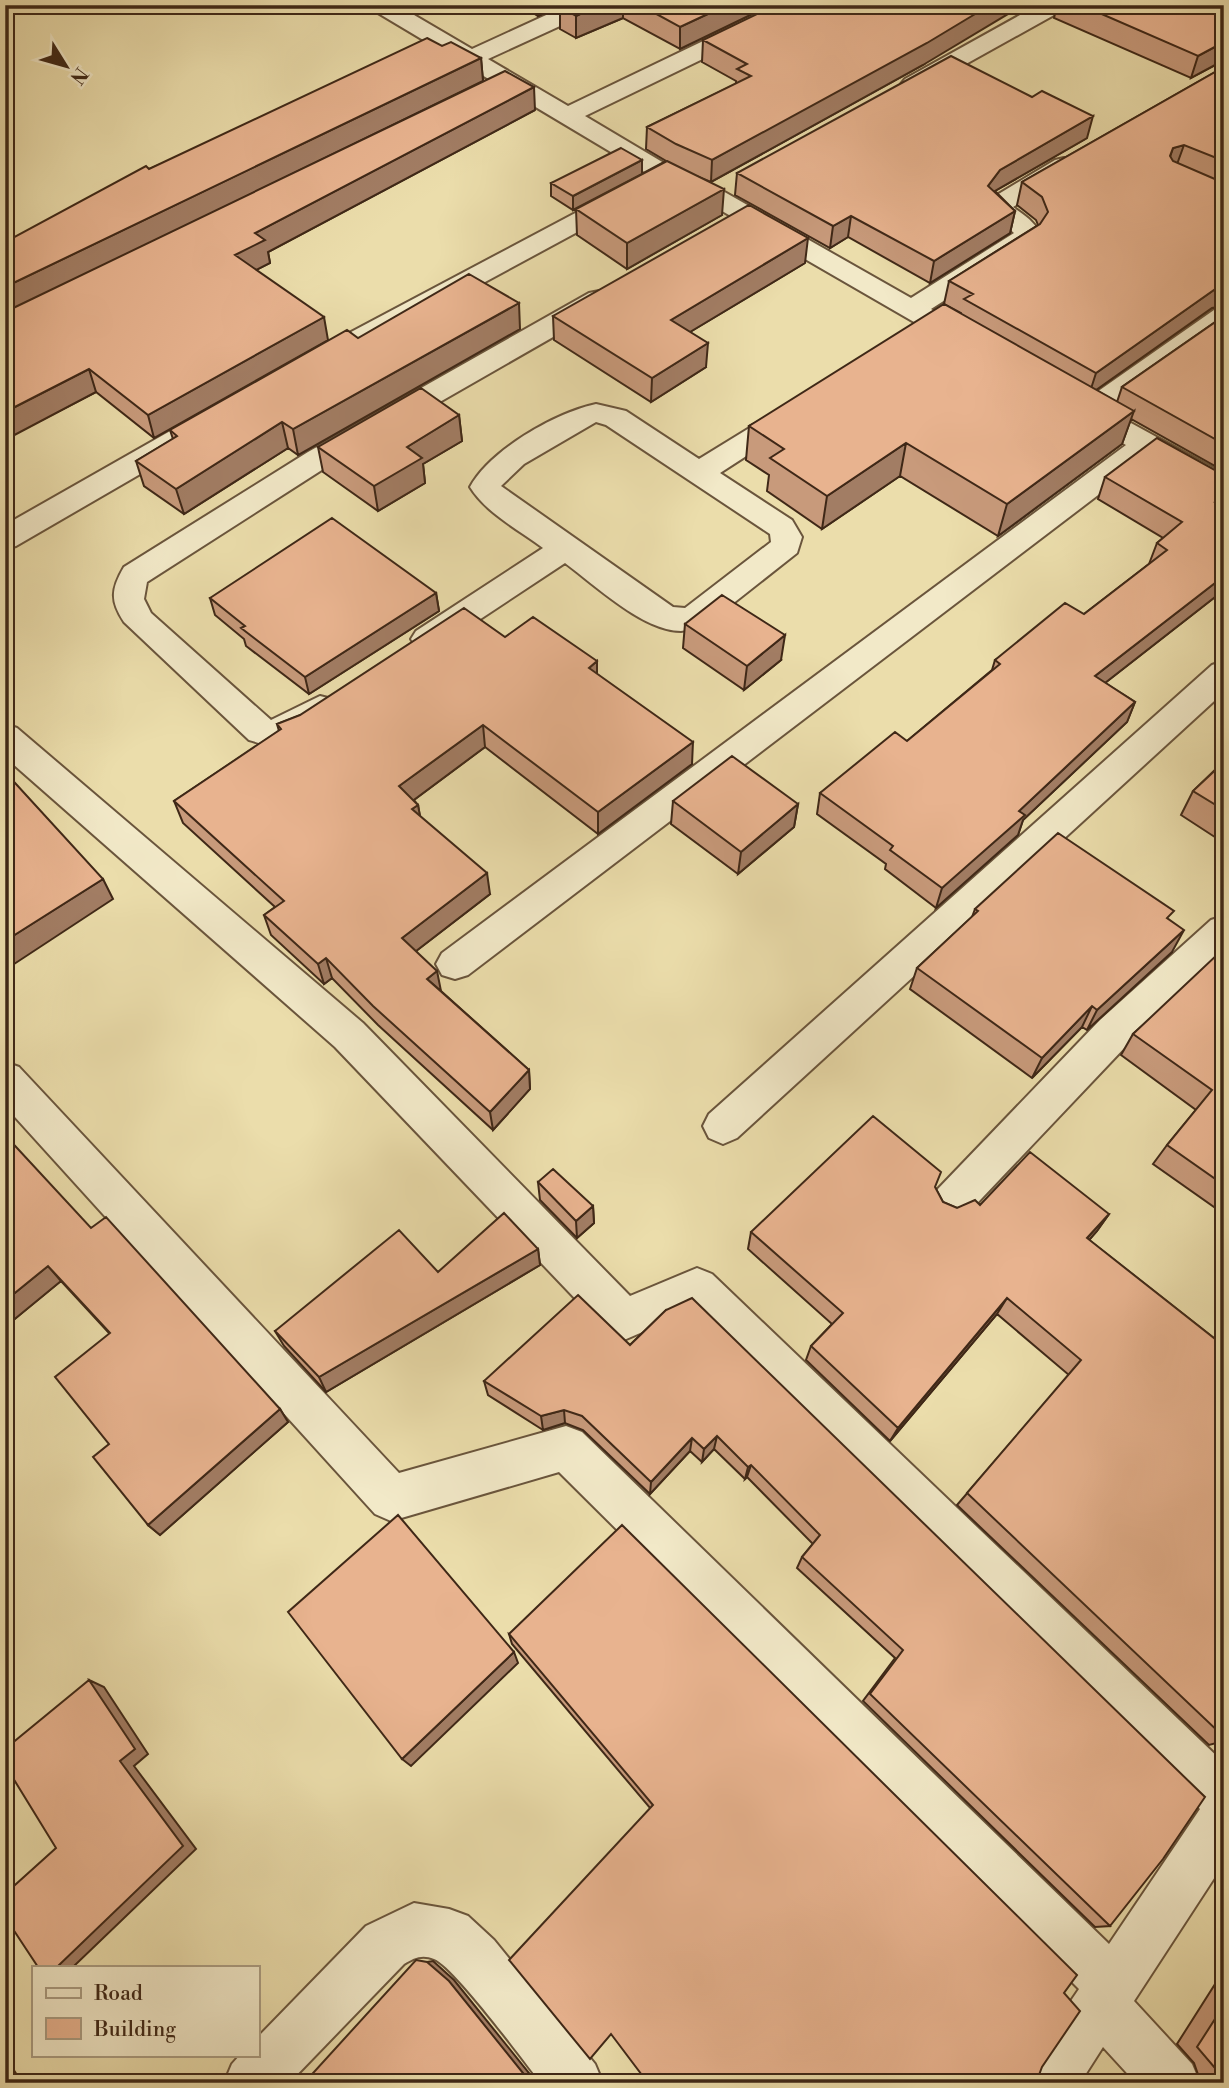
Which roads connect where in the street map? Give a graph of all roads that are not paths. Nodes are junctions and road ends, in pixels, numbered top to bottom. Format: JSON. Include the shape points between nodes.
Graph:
{"nodes":[{"id":1,"x":381,"y":5,"type":"edge"},
{"id":2,"x":587,"y":5,"type":"edge"},
{"id":3,"x":796,"y":5,"type":"edge"},
{"id":4,"x":1055,"y":5,"type":"edge"},
{"id":5,"x":471,"y":58,"type":"junction"},
{"id":6,"x":508,"y":80,"type":"junction"},
{"id":7,"x":484,"y":92,"type":"edge"},
{"id":8,"x":896,"y":93,"type":"edge"},
{"id":9,"x":568,"y":115,"type":"junction"},
{"id":10,"x":1079,"y":156,"type":"edge"},
{"id":11,"x":665,"y":174,"type":"junction"},
{"id":12,"x":737,"y":181,"type":"edge"},
{"id":13,"x":712,"y":195,"type":"junction"},
{"id":14,"x":628,"y":283,"type":"edge"},
{"id":15,"x":912,"y":309,"type":"junction"},
{"id":16,"x":1224,"y":316,"type":"edge"},
{"id":17,"x":995,"y":357,"type":"edge"},
{"id":18,"x":294,"y":374,"type":"edge"},
{"id":19,"x":1054,"y":391,"type":"edge"},
{"id":20,"x":812,"y":402,"type":"edge"},
{"id":21,"x":1089,"y":411,"type":"junction"},
{"id":22,"x":210,"y":421,"type":"edge"},
{"id":23,"x":1148,"y":443,"type":"junction"},
{"id":24,"x":699,"y":473,"type":"junction"},
{"id":25,"x":1224,"y":487,"type":"edge"},
{"id":26,"x":5,"y":539,"type":"edge"},
{"id":27,"x":565,"y":548,"type":"junction"},
{"id":28,"x":404,"y":654,"type":"edge"},
{"id":29,"x":1224,"y":673,"type":"edge"},
{"id":30,"x":348,"y":690,"type":"edge"},
{"id":31,"x":12,"y":753,"type":"edge"},
{"id":32,"x":1224,"y":931,"type":"edge"},
{"id":33,"x":455,"y":964,"type":"dead end"},
{"id":34,"x":5,"y":1079,"type":"edge"},
{"id":35,"x":723,"y":1126,"type":"dead end"},
{"id":36,"x":950,"y":1204,"type":"edge"},
{"id":37,"x":1224,"y":1798,"type":"edge"},
{"id":38,"x":1224,"y":1818,"type":"edge"},
{"id":39,"x":1108,"y":1996,"type":"junction"},
{"id":40,"x":251,"y":2083,"type":"edge"},
{"id":41,"x":576,"y":2083,"type":"edge"},
{"id":42,"x":1048,"y":2083,"type":"edge"},
{"id":43,"x":1173,"y":2083,"type":"edge"}],
"edges":[{"from":1,"to":5,"type":"street"},
{"from":2,"to":5,"type":"street"},
{"from":3,"to":9,"type":"street"},
{"from":4,"to":8,"type":"street"},
{"from":5,"to":6,"type":"street"},
{"from":6,"to":7,"type":"street"},
{"from":6,"to":9,"type":"street"},
{"from":9,"to":11,"type":"street"},
{"from":10,"to":15,"type":"street","via":[[1001,203],[1004,213],[1025,226],[1024,238]]},
{"from":11,"to":13,"type":"street"},
{"from":11,"to":18,"type":"street"},
{"from":12,"to":13,"type":"street"},
{"from":13,"to":15,"type":"street","via":[[735,222]]},
{"from":14,"to":30,"type":"street","via":[[318,459],[135,575],[127,591],[129,607],[140,621],[261,731],[276,734]]},
{"from":15,"to":17,"type":"street","via":[[925,331]]},
{"from":16,"to":21,"type":"street"},
{"from":19,"to":21,"type":"street"},
{"from":20,"to":24,"type":"street"},
{"from":21,"to":23,"type":"street"},
{"from":22,"to":26,"type":"street"},
{"from":23,"to":25,"type":"street"},
{"from":23,"to":33,"type":"street"},
{"from":24,"to":27,"type":"street","via":[[616,418],[604,413],[587,415],[501,466],[487,478],[485,487]]},
{"from":24,"to":27,"type":"street","via":[[781,527],[787,537],[778,554],[696,616],[684,621],[656,613]]},
{"from":27,"to":28,"type":"street"},
{"from":29,"to":35,"type":"street"},
{"from":31,"to":37,"type":"street","via":[[349,1035],[624,1320],[697,1288]]},
{"from":32,"to":36,"type":"street","via":[[1114,1032]]},
{"from":34,"to":39,"type":"street","via":[[391,1498],[566,1448]]},
{"from":38,"to":39,"type":"street"},
{"from":39,"to":42,"type":"street"},
{"from":39,"to":43,"type":"street"},
{"from":40,"to":41,"type":"street","via":[[385,1945],[414,1929],[449,1935],[475,1959]]}]}
